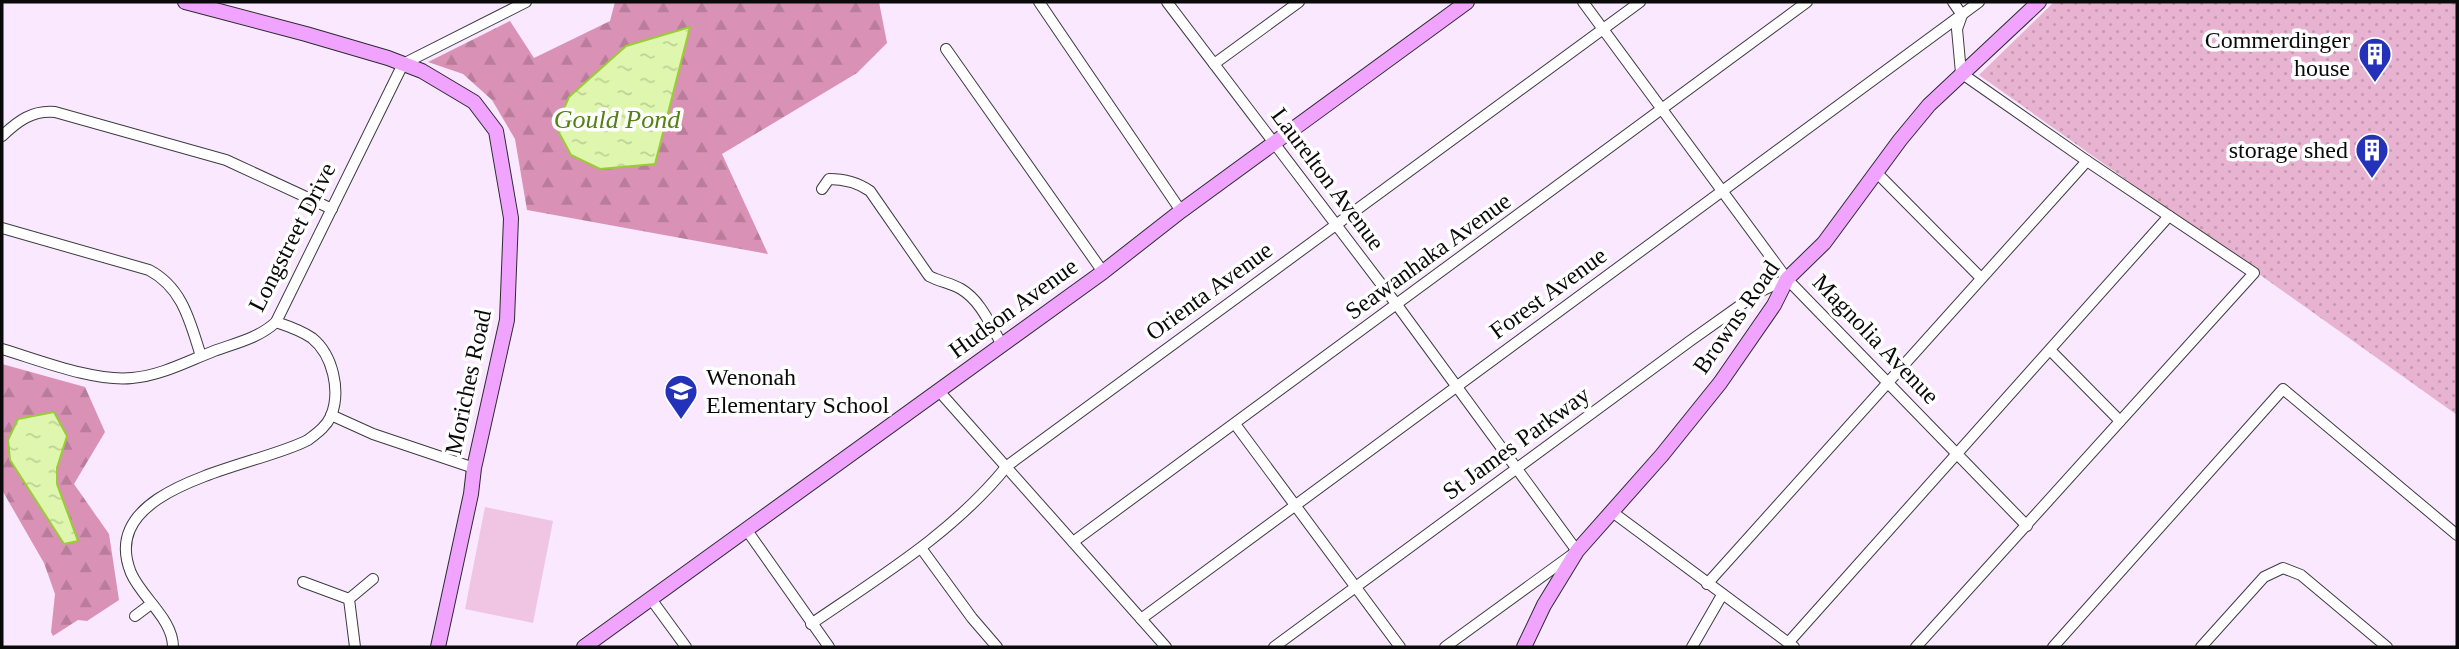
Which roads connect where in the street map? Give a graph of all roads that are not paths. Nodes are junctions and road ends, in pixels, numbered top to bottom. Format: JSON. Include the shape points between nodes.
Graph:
{"nodes":[{"id":1,"x":185,"y":2,"type":"edge"},
{"id":2,"x":527,"y":2,"type":"edge"},
{"id":3,"x":1039,"y":2,"type":"edge"},
{"id":4,"x":1167,"y":2,"type":"edge"},
{"id":5,"x":1299,"y":2,"type":"edge"},
{"id":6,"x":1467,"y":2,"type":"edge"},
{"id":7,"x":1583,"y":2,"type":"edge"},
{"id":8,"x":1640,"y":2,"type":"edge"},
{"id":9,"x":1807,"y":2,"type":"edge"},
{"id":10,"x":1953,"y":2,"type":"edge"},
{"id":11,"x":1979,"y":2,"type":"edge"},
{"id":12,"x":2039,"y":2,"type":"edge"},
{"id":13,"x":512,"y":5,"type":"edge"},
{"id":14,"x":1962,"y":15,"type":"junction"},
{"id":15,"x":1602,"y":29,"type":"junction"},
{"id":16,"x":946,"y":49,"type":"dead end"},
{"id":17,"x":403,"y":64,"type":"junction"},
{"id":18,"x":1214,"y":64,"type":"junction"},
{"id":19,"x":1961,"y":73,"type":"junction"},
{"id":20,"x":1662,"y":108,"type":"junction"},
{"id":21,"x":2,"y":136,"type":"edge"},
{"id":22,"x":1276,"y":143,"type":"junction"},
{"id":23,"x":2087,"y":161,"type":"junction"},
{"id":24,"x":1876,"y":172,"type":"junction"},
{"id":25,"x":822,"y":189,"type":"dead end"},
{"id":26,"x":1722,"y":191,"type":"junction"},
{"id":27,"x":332,"y":209,"type":"junction"},
{"id":28,"x":1181,"y":211,"type":"junction"},
{"id":29,"x":2169,"y":216,"type":"junction"},
{"id":30,"x":1334,"y":225,"type":"junction"},
{"id":31,"x":2,"y":228,"type":"edge"},
{"id":32,"x":1103,"y":272,"type":"junction"},
{"id":33,"x":1981,"y":278,"type":"junction"},
{"id":34,"x":1787,"y":279,"type":"junction"},
{"id":35,"x":1397,"y":305,"type":"junction"},
{"id":36,"x":276,"y":322,"type":"junction"},
{"id":37,"x":1001,"y":343,"type":"junction"},
{"id":38,"x":2,"y":349,"type":"edge"},
{"id":39,"x":2050,"y":349,"type":"junction"},
{"id":40,"x":201,"y":356,"type":"junction"},
{"id":41,"x":1888,"y":382,"type":"junction"},
{"id":42,"x":1457,"y":386,"type":"junction"},
{"id":43,"x":938,"y":390,"type":"junction"},
{"id":44,"x":331,"y":415,"type":"junction"},
{"id":45,"x":2120,"y":421,"type":"junction"},
{"id":46,"x":1235,"y":424,"type":"junction"},
{"id":47,"x":1958,"y":453,"type":"junction"},
{"id":48,"x":1007,"y":466,"type":"junction"},
{"id":49,"x":474,"y":468,"type":"junction"},
{"id":50,"x":1516,"y":469,"type":"junction"},
{"id":51,"x":1295,"y":507,"type":"junction"},
{"id":52,"x":1611,"y":511,"type":"junction"},
{"id":53,"x":2027,"y":526,"type":"junction"},
{"id":54,"x":746,"y":529,"type":"junction"},
{"id":55,"x":2457,"y":535,"type":"edge"},
{"id":56,"x":1073,"y":542,"type":"junction"},
{"id":57,"x":921,"y":548,"type":"junction"},
{"id":58,"x":1577,"y":551,"type":"junction"},
{"id":59,"x":373,"y":579,"type":"dead end"},
{"id":60,"x":303,"y":582,"type":"dead end"},
{"id":61,"x":1707,"y":584,"type":"junction"},
{"id":62,"x":1356,"y":588,"type":"junction"},
{"id":63,"x":1722,"y":594,"type":"junction"},
{"id":64,"x":349,"y":599,"type":"junction"},
{"id":65,"x":652,"y":599,"type":"junction"},
{"id":66,"x":151,"y":604,"type":"junction"},
{"id":67,"x":135,"y":616,"type":"dead end"},
{"id":68,"x":1141,"y":619,"type":"junction"},
{"id":69,"x":811,"y":624,"type":"junction"},
{"id":70,"x":2374,"y":637,"type":"junction"},
{"id":71,"x":1791,"y":645,"type":"edge"},
{"id":72,"x":2366,"y":646,"type":"edge"},
{"id":73,"x":173,"y":647,"type":"edge"},
{"id":74,"x":355,"y":647,"type":"edge"},
{"id":75,"x":438,"y":647,"type":"edge"},
{"id":76,"x":584,"y":647,"type":"edge"},
{"id":77,"x":686,"y":647,"type":"edge"},
{"id":78,"x":829,"y":647,"type":"edge"},
{"id":79,"x":997,"y":647,"type":"edge"},
{"id":80,"x":1166,"y":647,"type":"edge"},
{"id":81,"x":1274,"y":647,"type":"edge"},
{"id":82,"x":1400,"y":647,"type":"edge"},
{"id":83,"x":1445,"y":647,"type":"edge"},
{"id":84,"x":1524,"y":647,"type":"edge"},
{"id":85,"x":1692,"y":647,"type":"edge"},
{"id":86,"x":1916,"y":647,"type":"edge"},
{"id":87,"x":2053,"y":647,"type":"edge"},
{"id":88,"x":2201,"y":647,"type":"edge"},
{"id":89,"x":2386,"y":647,"type":"edge"}],
"edges":[{"from":1,"to":17,"type":"street","name":"Moriches Road"},
{"from":2,"to":13,"type":"street"},
{"from":3,"to":28,"type":"street"},
{"from":4,"to":18,"type":"street","name":"Laurelton Avenue"},
{"from":5,"to":18,"type":"street"},
{"from":6,"to":22,"type":"street","name":"Hudson Avenue"},
{"from":7,"to":15,"type":"street","name":"Magnolia Avenue"},
{"from":8,"to":15,"type":"street","name":"Orienta Avenue"},
{"from":9,"to":20,"type":"street","name":"Seawanhaka Avenue"},
{"from":10,"to":14,"type":"street"},
{"from":11,"to":14,"type":"street","name":"Forest Avenue"},
{"from":12,"to":19,"type":"street","name":"Browns Road"},
{"from":13,"to":17,"type":"street"},
{"from":14,"to":19,"type":"street","via":[[1957,29]]},
{"from":14,"to":26,"type":"street","name":"Forest Avenue"},
{"from":15,"to":20,"type":"street","name":"Magnolia Avenue"},
{"from":15,"to":30,"type":"street","name":"Orienta Avenue"},
{"from":16,"to":32,"type":"street"},
{"from":17,"to":27,"type":"street","name":"Longstreet Drive"},
{"from":17,"to":49,"type":"street","name":"Moriches Road","via":[[474,102],[496,131],[511,218],[507,320]]},
{"from":18,"to":22,"type":"street","name":"Laurelton Avenue"},
{"from":19,"to":23,"type":"street"},
{"from":19,"to":24,"type":"street","name":"Browns Road"},
{"from":20,"to":26,"type":"street","name":"Magnolia Avenue"},
{"from":20,"to":35,"type":"street","name":"Seawanhaka Avenue"},
{"from":21,"to":27,"type":"street","via":[[28,116],[55,112],[226,160]]},
{"from":22,"to":28,"type":"street","name":"Hudson Avenue"},
{"from":22,"to":30,"type":"street","name":"Laurelton Avenue"},
{"from":23,"to":29,"type":"street"},
{"from":23,"to":33,"type":"street"},
{"from":24,"to":33,"type":"street"},
{"from":24,"to":34,"type":"street","name":"Browns Road","via":[[1824,243]]},
{"from":25,"to":37,"type":"street","via":[[829,179],[844,179],[870,191],[929,276],[961,289],[975,301]]},
{"from":26,"to":34,"type":"street","name":"Magnolia Avenue"},
{"from":26,"to":42,"type":"street","name":"Forest Avenue"},
{"from":27,"to":36,"type":"street","name":"Longstreet Drive"},
{"from":28,"to":32,"type":"street","name":"Hudson Avenue"},
{"from":29,"to":39,"type":"street"},
{"from":29,"to":45,"type":"street","via":[[2254,273]]},
{"from":30,"to":35,"type":"street","name":"Laurelton Avenue"},
{"from":30,"to":48,"type":"street","name":"Orienta Avenue"},
{"from":31,"to":40,"type":"street","via":[[159,275],[179,297]]},
{"from":32,"to":37,"type":"street","name":"Hudson Avenue"},
{"from":33,"to":41,"type":"street"},
{"from":34,"to":41,"type":"street","name":"Magnolia Avenue"},
{"from":34,"to":50,"type":"street","name":"St James Parkway","via":[[1759,292]]},
{"from":34,"to":52,"type":"street","name":"Browns Road","via":[[1720,383]]},
{"from":35,"to":42,"type":"street","name":"Laurelton Avenue"},
{"from":35,"to":46,"type":"street","name":"Seawanhaka Avenue"},
{"from":36,"to":40,"type":"street","name":"Longstreet Drive","via":[[246,341]]},
{"from":36,"to":44,"type":"street","via":[[313,339],[325,355],[336,392]]},
{"from":37,"to":43,"type":"street","name":"Hudson Avenue"},
{"from":38,"to":40,"type":"street","name":"Longstreet Drive","via":[[86,373],[131,379]]},
{"from":39,"to":45,"type":"street"},
{"from":39,"to":47,"type":"street"},
{"from":41,"to":47,"type":"street","name":"Magnolia Avenue"},
{"from":41,"to":61,"type":"street"},
{"from":42,"to":50,"type":"street","name":"Laurelton Avenue"},
{"from":42,"to":51,"type":"street","name":"Forest Avenue"},
{"from":43,"to":48,"type":"street"},
{"from":43,"to":54,"type":"street","name":"Hudson Avenue"},
{"from":44,"to":49,"type":"street"},
{"from":44,"to":66,"type":"street","via":[[321,430],[303,443],[167,492],[138,514],[129,531],[127,552],[131,572]]},
{"from":45,"to":53,"type":"street"},
{"from":46,"to":51,"type":"street"},
{"from":46,"to":56,"type":"street","name":"Seawanhaka Avenue"},
{"from":47,"to":53,"type":"street","name":"Magnolia Avenue"},
{"from":47,"to":71,"type":"street"},
{"from":48,"to":56,"type":"street"},
{"from":48,"to":57,"type":"street","name":"Orienta Avenue","via":[[973,506]]},
{"from":49,"to":75,"type":"street","name":"Moriches Road"},
{"from":50,"to":58,"type":"street","name":"Laurelton Avenue"},
{"from":50,"to":62,"type":"street","name":"St James Parkway"},
{"from":51,"to":62,"type":"street"},
{"from":51,"to":68,"type":"street","name":"Forest Avenue"},
{"from":52,"to":58,"type":"street","name":"Browns Road"},
{"from":52,"to":61,"type":"street"},
{"from":53,"to":86,"type":"street"},
{"from":54,"to":65,"type":"street","name":"Hudson Avenue"},
{"from":54,"to":69,"type":"street"},
{"from":55,"to":87,"type":"street","via":[[2283,389]]},
{"from":56,"to":68,"type":"street"},
{"from":57,"to":69,"type":"street","name":"Orienta Avenue"},
{"from":57,"to":79,"type":"street"},
{"from":58,"to":83,"type":"street"},
{"from":58,"to":84,"type":"street","name":"Browns Road"},
{"from":59,"to":64,"type":"street"},
{"from":60,"to":64,"type":"street"},
{"from":61,"to":63,"type":"street"},
{"from":62,"to":81,"type":"street","name":"St James Parkway"},
{"from":62,"to":82,"type":"street"},
{"from":63,"to":71,"type":"street"},
{"from":63,"to":85,"type":"street"},
{"from":64,"to":74,"type":"street"},
{"from":65,"to":76,"type":"street","name":"Hudson Avenue"},
{"from":65,"to":77,"type":"street"},
{"from":66,"to":67,"type":"street"},
{"from":66,"to":73,"type":"street","via":[[167,626]]},
{"from":68,"to":80,"type":"street"},
{"from":69,"to":78,"type":"street"},
{"from":70,"to":72,"type":"street"},
{"from":70,"to":88,"type":"street","via":[[2301,575],[2283,568],[2264,577]]},
{"from":70,"to":89,"type":"street"}]}
